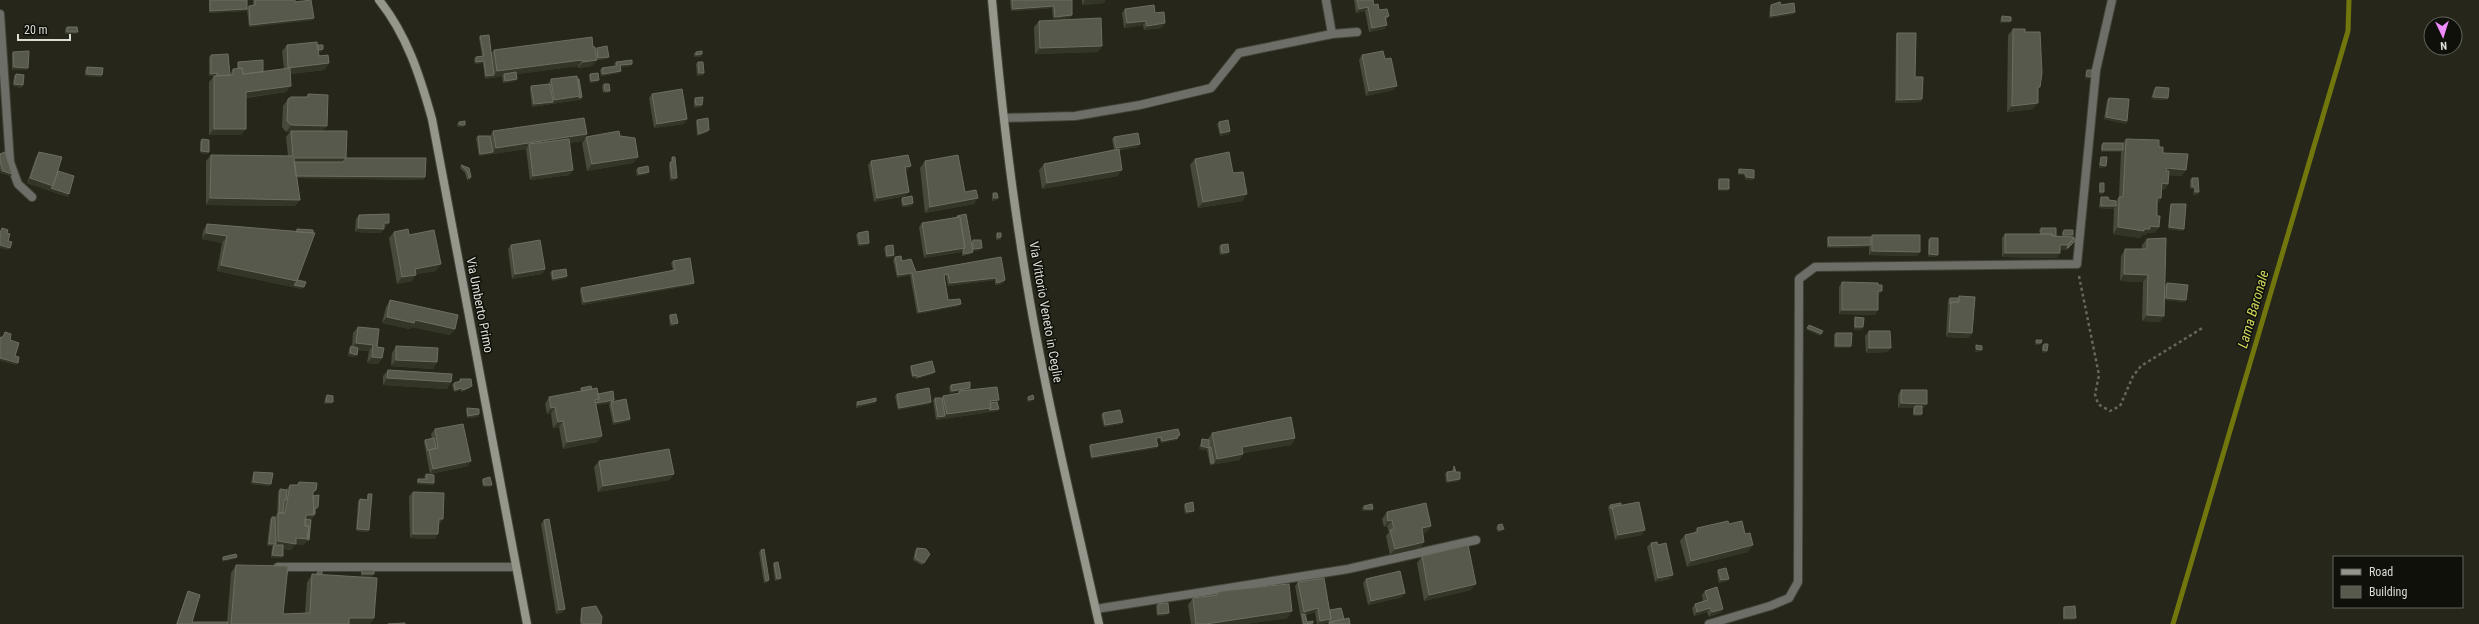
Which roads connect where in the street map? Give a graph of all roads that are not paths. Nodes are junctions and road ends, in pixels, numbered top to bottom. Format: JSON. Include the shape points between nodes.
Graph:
{"nodes":[{"id":1,"x":379,"y":0,"type":"edge"},
{"id":2,"x":992,"y":0,"type":"edge"},
{"id":3,"x":1326,"y":0,"type":"edge"},
{"id":4,"x":2112,"y":0,"type":"edge"},
{"id":5,"x":0,"y":14,"type":"edge"},
{"id":6,"x":1357,"y":32,"type":"dead end"},
{"id":7,"x":1332,"y":34,"type":"junction"},
{"id":8,"x":1004,"y":118,"type":"junction"},
{"id":9,"x":32,"y":197,"type":"dead end"},
{"id":10,"x":1476,"y":540,"type":"dead end"},
{"id":11,"x":271,"y":567,"type":"edge"},
{"id":12,"x":516,"y":567,"type":"junction"},
{"id":13,"x":1096,"y":609,"type":"junction"},
{"id":14,"x":527,"y":624,"type":"edge"},
{"id":15,"x":1099,"y":624,"type":"edge"},
{"id":16,"x":1709,"y":624,"type":"edge"}],
"edges":[{"from":1,"to":12,"type":"main road","name":"Via Umberto Primo","via":[[395,22],[414,59],[432,119]]},
{"from":2,"to":8,"type":"main road","name":"Via Vittorio Veneto in Ceglie"},
{"from":3,"to":7,"type":"street"},
{"from":4,"to":16,"type":"street","via":[[2096,70],[2077,264],[1815,267],[1799,279],[1798,582],[1789,598]]},
{"from":5,"to":9,"type":"street","via":[[10,162],[18,184]]},
{"from":6,"to":7,"type":"street"},
{"from":7,"to":8,"type":"street","via":[[1240,53],[1211,88],[1140,105],[1075,116]]},
{"from":8,"to":13,"type":"main road","name":"Via Vittorio Veneto in Ceglie","via":[[1025,273],[1054,420]]},
{"from":10,"to":13,"type":"street","via":[[1348,569]]},
{"from":11,"to":12,"type":"street"},
{"from":12,"to":14,"type":"main road","name":"Via Umberto Primo"},
{"from":13,"to":15,"type":"main road","name":"Via Vittorio Veneto in Ceglie"}]}
